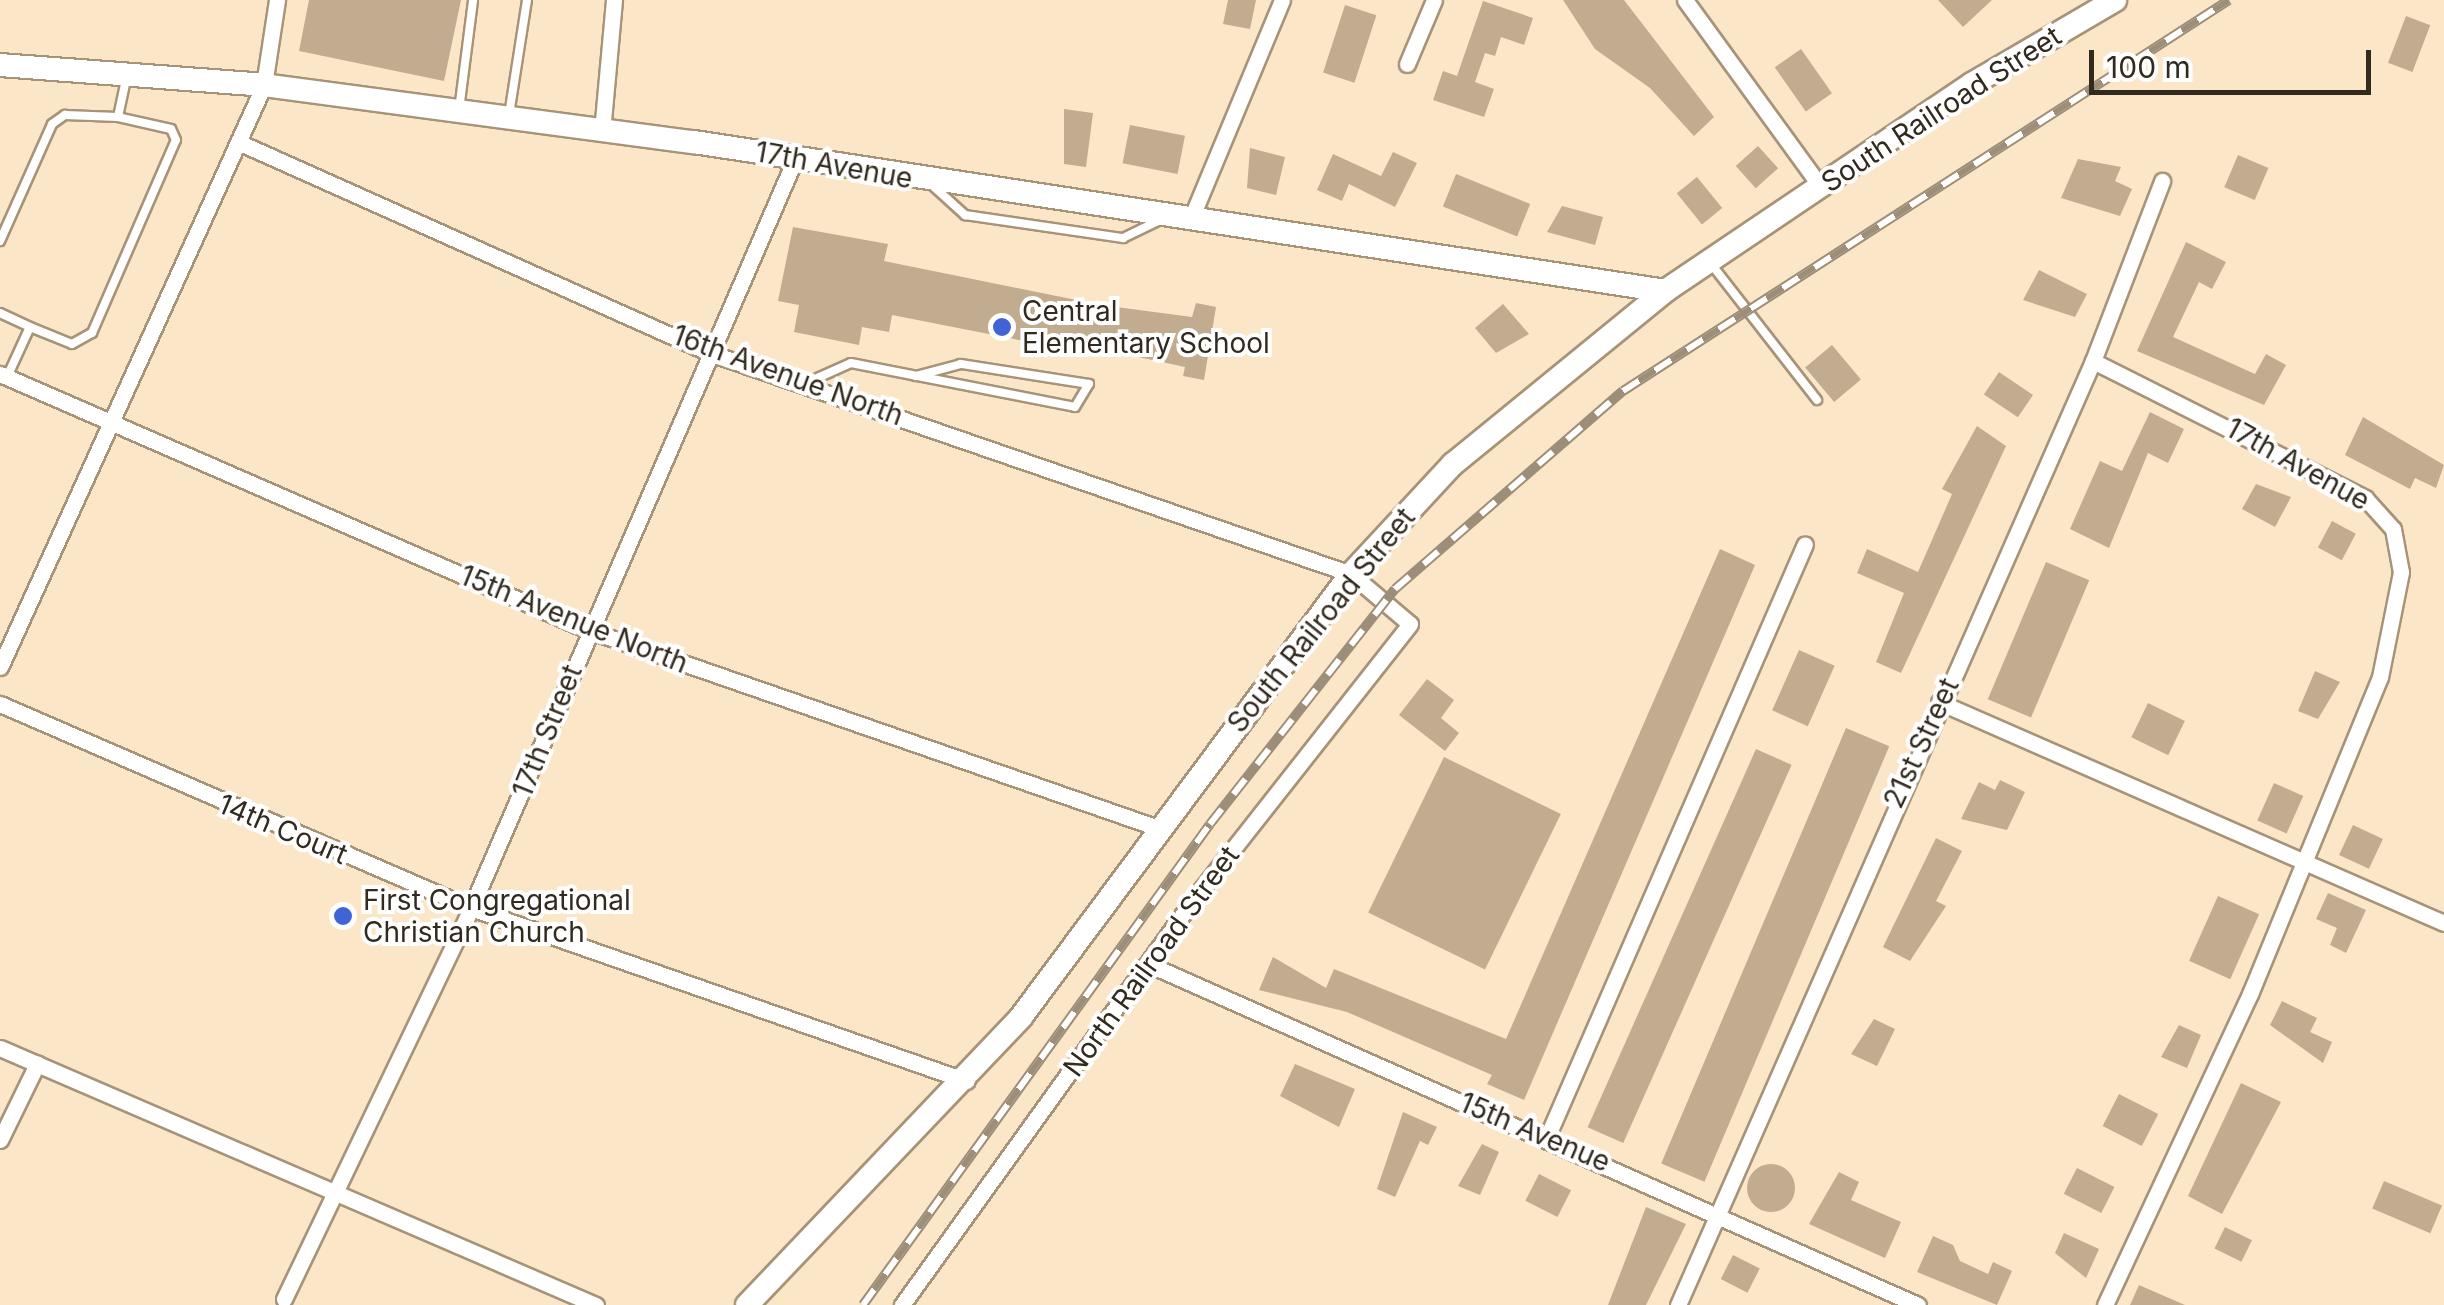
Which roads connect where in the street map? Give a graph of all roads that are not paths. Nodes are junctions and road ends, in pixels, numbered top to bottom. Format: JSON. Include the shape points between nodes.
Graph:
{"nodes":[{"id":1,"x":277,"y":0,"type":"edge"},
{"id":2,"x":473,"y":0,"type":"edge"},
{"id":3,"x":527,"y":0,"type":"edge"},
{"id":4,"x":614,"y":0,"type":"edge"},
{"id":5,"x":1282,"y":0,"type":"edge"},
{"id":6,"x":1434,"y":0,"type":"edge"},
{"id":7,"x":1685,"y":0,"type":"edge"},
{"id":8,"x":2115,"y":0,"type":"edge"},
{"id":9,"x":1408,"y":64,"type":"dead end"},
{"id":10,"x":0,"y":65,"type":"edge"},
{"id":11,"x":127,"y":78,"type":"junction"},
{"id":12,"x":264,"y":86,"type":"junction"},
{"id":13,"x":458,"y":113,"type":"junction"},
{"id":14,"x":118,"y":117,"type":"junction"},
{"id":15,"x":509,"y":119,"type":"junction"},
{"id":16,"x":602,"y":132,"type":"junction"},
{"id":17,"x":238,"y":142,"type":"junction"},
{"id":18,"x":796,"y":157,"type":"junction"},
{"id":19,"x":2162,"y":180,"type":"dead end"},
{"id":20,"x":1820,"y":186,"type":"junction"},
{"id":21,"x":1190,"y":222,"type":"junction"},
{"id":22,"x":0,"y":241,"type":"edge"},
{"id":23,"x":1709,"y":261,"type":"junction"},
{"id":24,"x":1665,"y":291,"type":"junction"},
{"id":25,"x":0,"y":313,"type":"edge"},
{"id":26,"x":30,"y":327,"type":"junction"},
{"id":27,"x":710,"y":352,"type":"junction"},
{"id":28,"x":2094,"y":361,"type":"junction"},
{"id":29,"x":4,"y":375,"type":"edge"},
{"id":30,"x":916,"y":376,"type":"junction"},
{"id":31,"x":804,"y":384,"type":"junction"},
{"id":32,"x":1816,"y":400,"type":"dead end"},
{"id":33,"x":111,"y":423,"type":"junction"},
{"id":34,"x":1805,"y":544,"type":"dead end"},
{"id":35,"x":1351,"y":574,"type":"junction"},
{"id":36,"x":588,"y":630,"type":"junction"},
{"id":37,"x":0,"y":667,"type":"edge"},
{"id":38,"x":1940,"y":702,"type":"junction"},
{"id":39,"x":0,"y":704,"type":"edge"},
{"id":40,"x":1162,"y":829,"type":"junction"},
{"id":41,"x":2304,"y":862,"type":"junction"},
{"id":42,"x":471,"y":908,"type":"junction"},
{"id":43,"x":2444,"y":924,"type":"edge"},
{"id":44,"x":1148,"y":964,"type":"junction"},
{"id":45,"x":0,"y":1048,"type":"edge"},
{"id":46,"x":36,"y":1064,"type":"junction"},
{"id":47,"x":967,"y":1082,"type":"junction"},
{"id":48,"x":1548,"y":1135,"type":"junction"},
{"id":49,"x":0,"y":1140,"type":"edge"},
{"id":50,"x":338,"y":1190,"type":"junction"},
{"id":51,"x":1714,"y":1215,"type":"junction"},
{"id":52,"x":284,"y":1299,"type":"dead end"},
{"id":53,"x":596,"y":1305,"type":"edge"},
{"id":54,"x":747,"y":1305,"type":"edge"},
{"id":55,"x":902,"y":1305,"type":"edge"},
{"id":56,"x":1678,"y":1305,"type":"edge"},
{"id":57,"x":1918,"y":1305,"type":"edge"},
{"id":58,"x":2105,"y":1305,"type":"edge"}],
"edges":[{"from":1,"to":12,"type":"street"},
{"from":2,"to":13,"type":"lane"},
{"from":3,"to":15,"type":"lane"},
{"from":4,"to":16,"type":"street"},
{"from":5,"to":21,"type":"street"},
{"from":6,"to":9,"type":"street"},
{"from":7,"to":20,"type":"street"},
{"from":8,"to":20,"type":"street","name":"South Railroad Street"},
{"from":10,"to":11,"type":"street","name":"17th Avenue"},
{"from":11,"to":12,"type":"street","name":"17th Avenue"},
{"from":11,"to":14,"type":"lane"},
{"from":12,"to":13,"type":"street","name":"17th Avenue"},
{"from":12,"to":17,"type":"street"},
{"from":13,"to":15,"type":"street","name":"17th Avenue"},
{"from":14,"to":22,"type":"lane","via":[[65,115],[52,124]]},
{"from":14,"to":26,"type":"lane","via":[[171,129],[176,140],[92,333],[72,344]]},
{"from":15,"to":16,"type":"street","name":"17th Avenue"},
{"from":16,"to":18,"type":"street","name":"17th Avenue"},
{"from":17,"to":27,"type":"street","name":"16th Avenue North"},
{"from":17,"to":33,"type":"street"},
{"from":18,"to":21,"type":"street","name":"17th Avenue"},
{"from":18,"to":27,"type":"street","name":"17th Street"},
{"from":19,"to":28,"type":"street","name":"21st Street"},
{"from":20,"to":23,"type":"street","name":"South Railroad Street"},
{"from":21,"to":24,"type":"street","name":"17th Avenue"},
{"from":23,"to":24,"type":"street","name":"South Railroad Street"},
{"from":23,"to":32,"type":"lane"},
{"from":24,"to":35,"type":"street","name":"South Railroad Street","via":[[1452,464]]},
{"from":25,"to":26,"type":"lane"},
{"from":26,"to":29,"type":"lane"},
{"from":27,"to":31,"type":"street","name":"16th Avenue North"},
{"from":27,"to":36,"type":"street","name":"17th Street"},
{"from":28,"to":38,"type":"street","name":"21st Street"},
{"from":28,"to":41,"type":"street","name":"17th Avenue","via":[[2365,498],[2393,529],[2399,615]]},
{"from":29,"to":33,"type":"street","name":"15th Avenue North"},
{"from":30,"to":30,"type":"lane","via":[[1074,407],[1090,384],[961,364]]},
{"from":30,"to":31,"type":"lane","via":[[851,363]]},
{"from":31,"to":35,"type":"street","name":"16th Avenue North"},
{"from":33,"to":36,"type":"street","name":"15th Avenue North"},
{"from":33,"to":37,"type":"street"},
{"from":34,"to":48,"type":"street"},
{"from":35,"to":40,"type":"street","name":"South Railroad Street"},
{"from":35,"to":44,"type":"street","name":"North Railroad Street","via":[[1410,624]]},
{"from":36,"to":40,"type":"street","name":"15th Avenue North"},
{"from":36,"to":42,"type":"street","name":"17th Street"},
{"from":38,"to":41,"type":"street"},
{"from":38,"to":51,"type":"street","name":"21st Street"},
{"from":39,"to":42,"type":"street","name":"14th Court"},
{"from":40,"to":47,"type":"street","name":"South Railroad Street"},
{"from":41,"to":43,"type":"street"},
{"from":41,"to":58,"type":"street","name":"17th Avenue"},
{"from":42,"to":47,"type":"street","name":"14th Court"},
{"from":42,"to":50,"type":"street","name":"17th Street"},
{"from":44,"to":48,"type":"street","name":"15th Avenue"},
{"from":44,"to":55,"type":"street","name":"North Railroad Street"},
{"from":45,"to":46,"type":"street"},
{"from":46,"to":49,"type":"street"},
{"from":46,"to":50,"type":"street"},
{"from":47,"to":54,"type":"street","name":"South Railroad Street"},
{"from":48,"to":51,"type":"street","name":"15th Avenue"},
{"from":50,"to":52,"type":"street","name":"17th Street"},
{"from":50,"to":53,"type":"street"},
{"from":51,"to":56,"type":"street","name":"21st Street"},
{"from":51,"to":57,"type":"street","name":"15th Avenue"}]}
